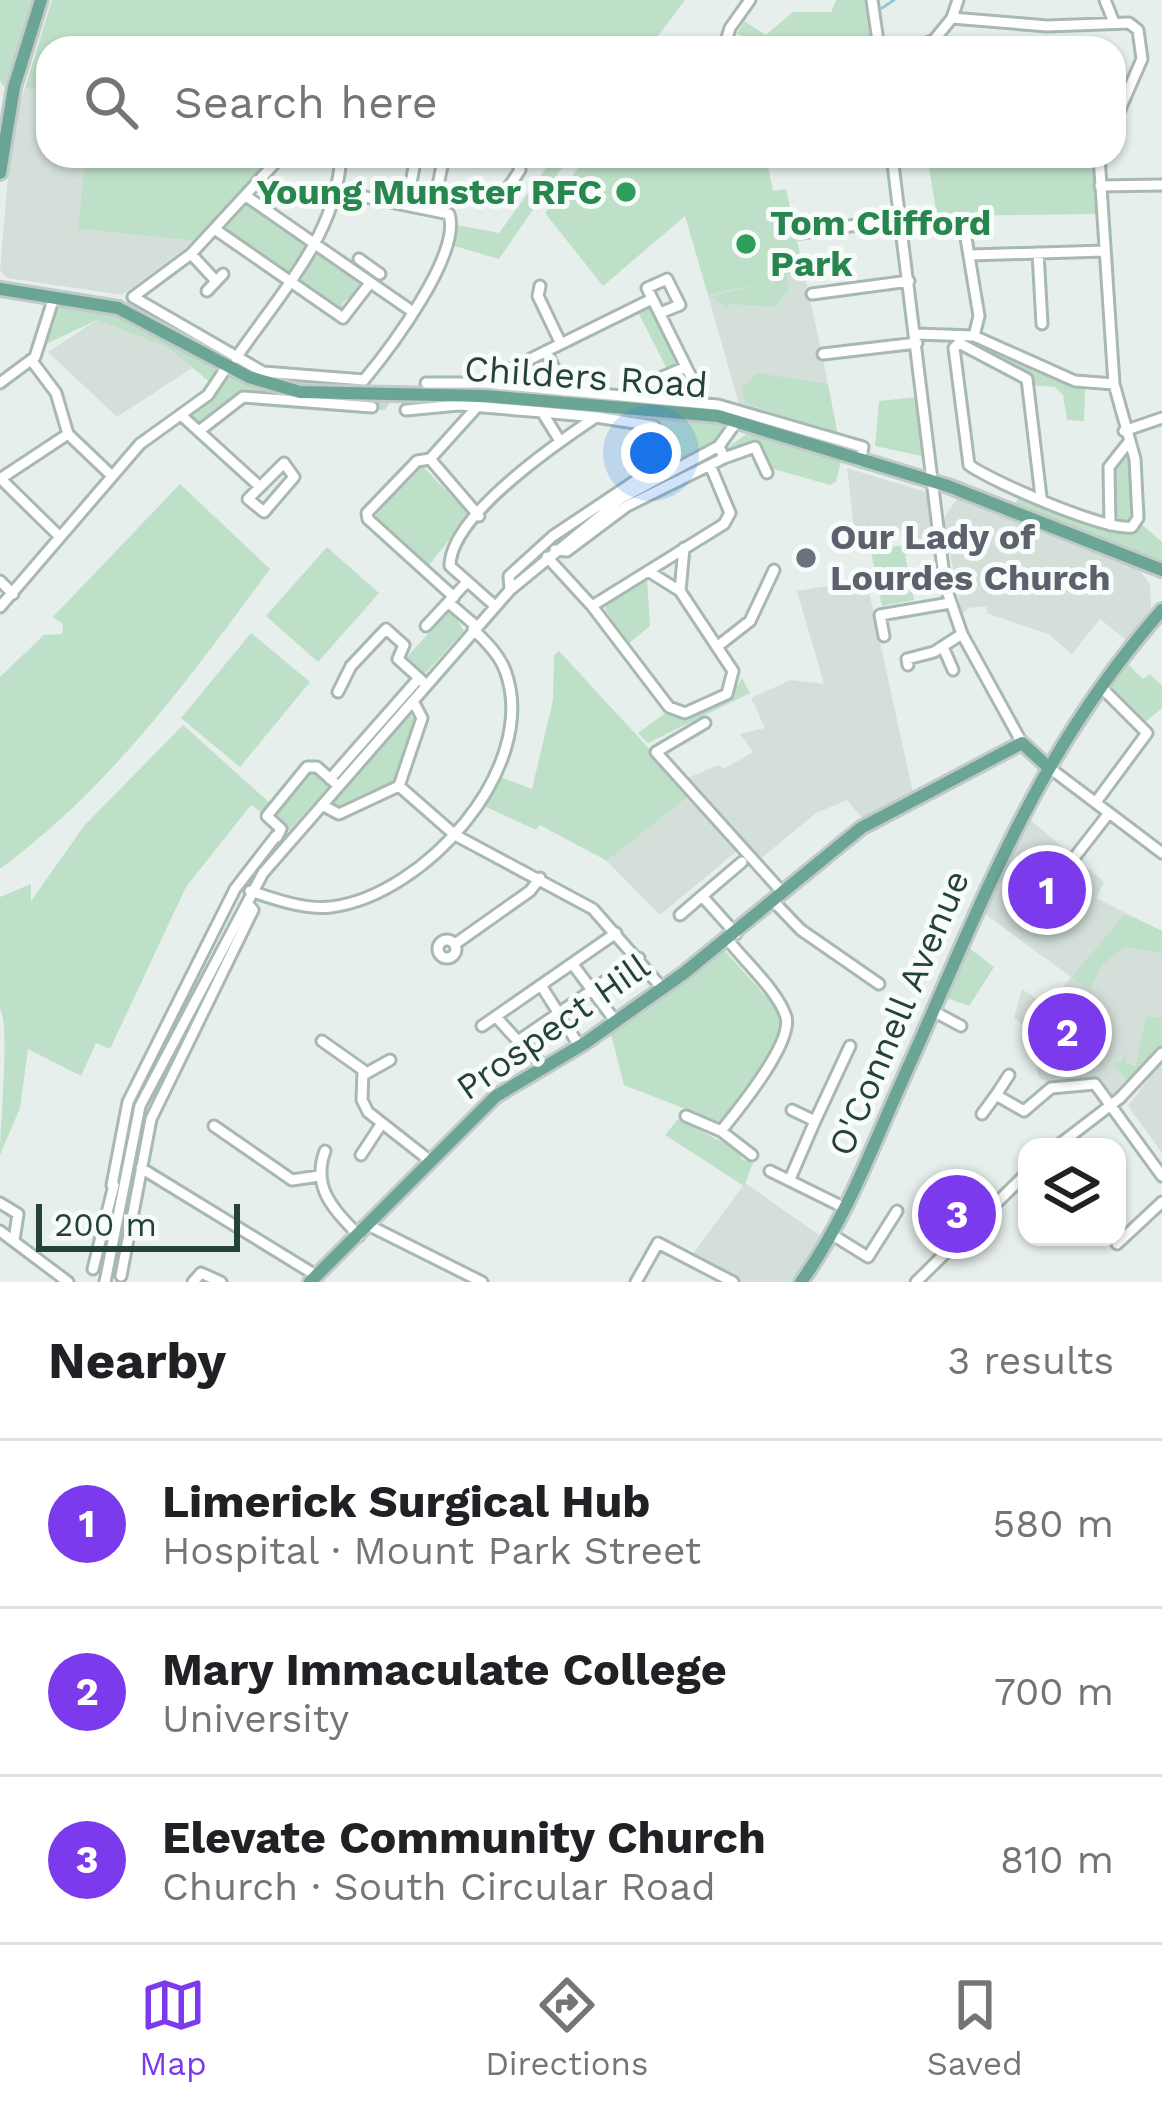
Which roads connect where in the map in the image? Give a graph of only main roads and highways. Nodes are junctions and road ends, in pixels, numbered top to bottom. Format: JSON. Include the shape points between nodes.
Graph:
{"nodes":[{"id":1,"x":41,"y":0,"type":"edge"},
{"id":2,"x":0,"y":173,"type":"edge"},
{"id":3,"x":0,"y":277,"type":"edge"},
{"id":4,"x":6,"y":290,"type":"edge"},
{"id":5,"x":1162,"y":570,"type":"edge"},
{"id":6,"x":1160,"y":609,"type":"edge"},
{"id":7,"x":1048,"y":766,"type":"junction"},
{"id":8,"x":314,"y":1279,"type":"edge"},
{"id":9,"x":801,"y":1282,"type":"edge"}],
"edges":[{"from":1,"to":2,"type":"main road"},
{"from":3,"to":4,"type":"main road"},
{"from":4,"to":5,"type":"main road","name":"Childers Road","via":[[118,308],[179,330],[281,388],[682,407],[932,481]]},
{"from":6,"to":7,"type":"main road","name":"O'Connell Avenue"},
{"from":7,"to":8,"type":"main road","name":"Prospect Hill","via":[[1022,743],[889,810],[616,1022],[496,1096]]},
{"from":7,"to":9,"type":"main road","name":"O'Connell Avenue","via":[[1007,837],[845,1208]]}]}
